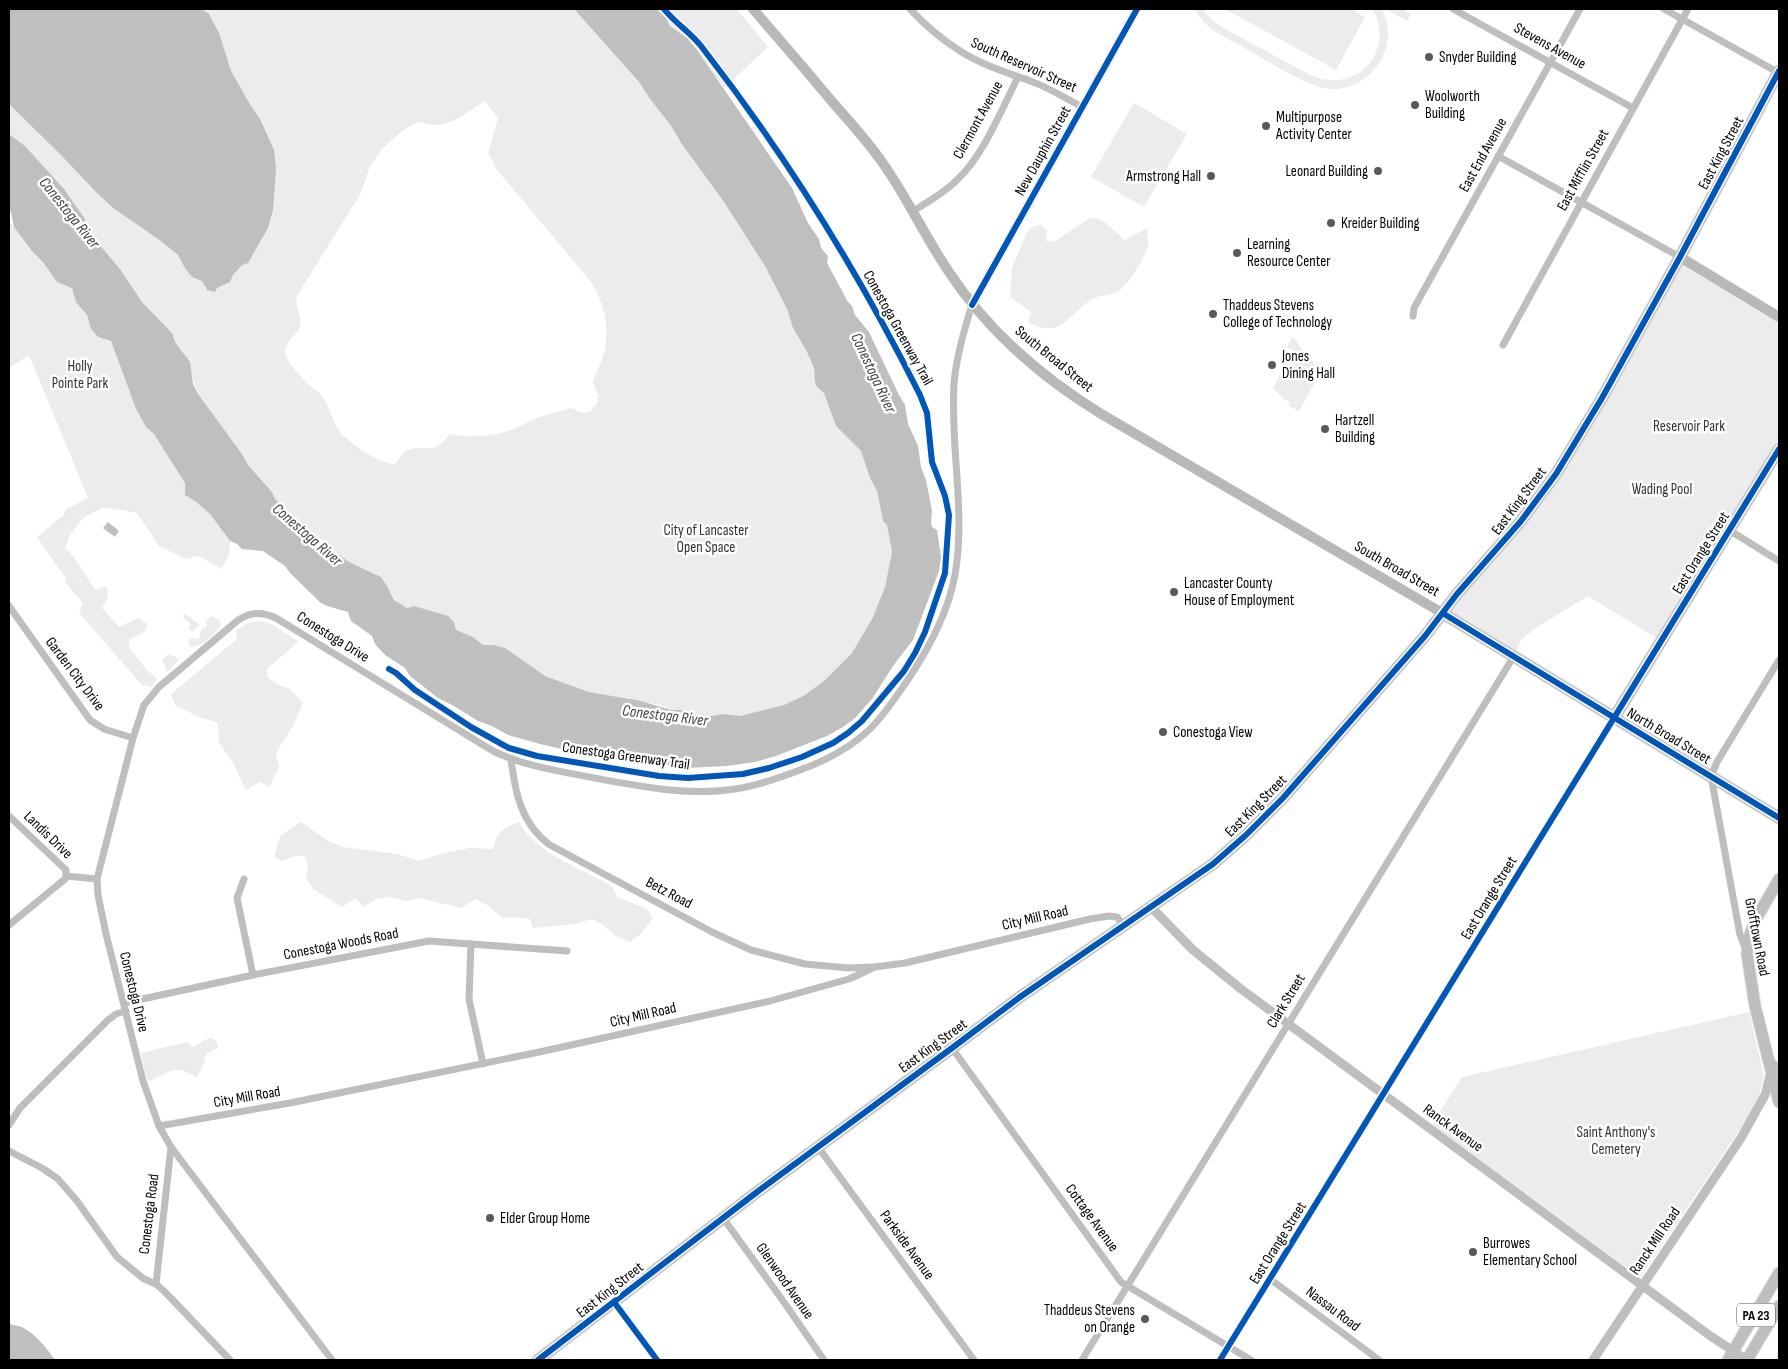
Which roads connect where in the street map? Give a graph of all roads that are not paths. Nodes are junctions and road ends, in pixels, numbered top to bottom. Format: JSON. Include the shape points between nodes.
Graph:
{"nodes":[{"id":1,"x":753,"y":9,"type":"edge"},
{"id":2,"x":910,"y":9,"type":"edge"},
{"id":3,"x":1453,"y":9,"type":"edge"},
{"id":4,"x":1580,"y":9,"type":"edge"},
{"id":5,"x":1664,"y":9,"type":"edge"},
{"id":6,"x":1688,"y":9,"type":"edge"},
{"id":7,"x":1134,"y":10,"type":"edge"},
{"id":8,"x":1682,"y":19,"type":"junction"},
{"id":9,"x":1550,"y":62,"type":"junction"},
{"id":10,"x":1779,"y":72,"type":"edge"},
{"id":11,"x":1018,"y":77,"type":"junction"},
{"id":12,"x":1082,"y":107,"type":"junction"},
{"id":13,"x":1633,"y":108,"type":"junction"},
{"id":14,"x":1498,"y":156,"type":"junction"},
{"id":15,"x":1582,"y":202,"type":"junction"},
{"id":16,"x":912,"y":211,"type":"junction"},
{"id":17,"x":1680,"y":257,"type":"junction"},
{"id":18,"x":972,"y":305,"type":"junction"},
{"id":19,"x":1413,"y":316,"type":"dead end"},
{"id":20,"x":1779,"y":317,"type":"edge"},
{"id":21,"x":1503,"y":344,"type":"dead end"},
{"id":22,"x":1779,"y":449,"type":"edge"},
{"id":23,"x":1729,"y":530,"type":"junction"},
{"id":24,"x":1779,"y":561,"type":"edge"},
{"id":25,"x":9,"y":606,"type":"edge"},
{"id":26,"x":1444,"y":614,"type":"junction"},
{"id":27,"x":1514,"y":656,"type":"junction"},
{"id":28,"x":1779,"y":660,"type":"edge"},
{"id":29,"x":1614,"y":718,"type":"junction"},
{"id":30,"x":133,"y":738,"type":"junction"},
{"id":31,"x":511,"y":759,"type":"junction"},
{"id":32,"x":1711,"y":776,"type":"junction"},
{"id":33,"x":9,"y":816,"type":"edge"},
{"id":34,"x":1779,"y":818,"type":"edge"},
{"id":35,"x":66,"y":876,"type":"junction"},
{"id":36,"x":98,"y":879,"type":"junction"},
{"id":37,"x":244,"y":879,"type":"dead end"},
{"id":38,"x":1779,"y":879,"type":"edge"},
{"id":39,"x":1151,"y":907,"type":"junction"},
{"id":40,"x":9,"y":925,"type":"edge"},
{"id":41,"x":1124,"y":926,"type":"junction"},
{"id":42,"x":471,"y":944,"type":"junction"},
{"id":43,"x":567,"y":951,"type":"dead end"},
{"id":44,"x":1747,"y":954,"type":"junction"},
{"id":45,"x":875,"y":967,"type":"junction"},
{"id":46,"x":253,"y":975,"type":"junction"},
{"id":47,"x":124,"y":1003,"type":"junction"},
{"id":48,"x":126,"y":1011,"type":"junction"},
{"id":49,"x":1289,"y":1024,"type":"junction"},
{"id":50,"x":952,"y":1048,"type":"junction"},
{"id":51,"x":484,"y":1064,"type":"junction"},
{"id":52,"x":1775,"y":1070,"type":"edge"},
{"id":53,"x":1384,"y":1094,"type":"junction"},
{"id":54,"x":1779,"y":1102,"type":"edge"},
{"id":55,"x":9,"y":1125,"type":"edge"},
{"id":56,"x":159,"y":1126,"type":"junction"},
{"id":57,"x":1752,"y":1128,"type":"dead end"},
{"id":58,"x":1741,"y":1138,"type":"junction"},
{"id":59,"x":171,"y":1147,"type":"junction"},
{"id":60,"x":818,"y":1147,"type":"junction"},
{"id":61,"x":9,"y":1151,"type":"edge"},
{"id":62,"x":723,"y":1218,"type":"junction"},
{"id":63,"x":1779,"y":1273,"type":"edge"},
{"id":64,"x":1270,"y":1280,"type":"junction"},
{"id":65,"x":156,"y":1284,"type":"junction"},
{"id":66,"x":1642,"y":1285,"type":"junction"},
{"id":67,"x":1128,"y":1286,"type":"junction"},
{"id":68,"x":614,"y":1302,"type":"junction"},
{"id":69,"x":1779,"y":1306,"type":"edge"},
{"id":70,"x":1229,"y":1347,"type":"junction"},
{"id":71,"x":1731,"y":1356,"type":"edge"},
{"id":72,"x":230,"y":1360,"type":"edge"},
{"id":73,"x":332,"y":1360,"type":"edge"},
{"id":74,"x":538,"y":1360,"type":"edge"},
{"id":75,"x":657,"y":1360,"type":"edge"},
{"id":76,"x":824,"y":1360,"type":"edge"},
{"id":77,"x":974,"y":1360,"type":"edge"},
{"id":78,"x":1082,"y":1360,"type":"edge"},
{"id":79,"x":1220,"y":1360,"type":"edge"},
{"id":80,"x":1250,"y":1360,"type":"edge"},
{"id":81,"x":1379,"y":1360,"type":"edge"},
{"id":82,"x":1593,"y":1360,"type":"edge"},
{"id":83,"x":1747,"y":1360,"type":"edge"}],
"edges":[{"from":1,"to":16,"type":"main road","name":"South Broad Street","via":[[868,143]]},
{"from":2,"to":11,"type":"street","name":"South Reservoir Street","via":[[959,51]]},
{"from":3,"to":9,"type":"street","name":"Stevens Avenue"},
{"from":4,"to":9,"type":"street","name":"East End Avenue"},
{"from":5,"to":8,"type":"street"},
{"from":6,"to":8,"type":"street","name":"East Mifflin Street"},
{"from":7,"to":12,"type":"street","name":"New Dauphin Street"},
{"from":8,"to":10,"type":"street"},
{"from":8,"to":13,"type":"street","name":"East Mifflin Street"},
{"from":9,"to":13,"type":"street","name":"Stevens Avenue"},
{"from":9,"to":14,"type":"street","name":"East End Avenue"},
{"from":10,"to":17,"type":"main road","name":"East King Street"},
{"from":11,"to":12,"type":"street","name":"South Reservoir Street","via":[[1050,89]]},
{"from":11,"to":16,"type":"street","name":"Clermont Avenue","via":[[969,168],[944,191]]},
{"from":12,"to":18,"type":"street","name":"New Dauphin Street"},
{"from":13,"to":15,"type":"street","name":"East Mifflin Street"},
{"from":14,"to":15,"type":"street"},
{"from":14,"to":19,"type":"street","name":"East End Avenue","via":[[1414,308]]},
{"from":15,"to":17,"type":"street"},
{"from":15,"to":21,"type":"street","name":"East Mifflin Street"},
{"from":16,"to":18,"type":"main road","name":"South Broad Street"},
{"from":17,"to":20,"type":"main road"},
{"from":17,"to":26,"type":"main road","name":"East King Street","via":[[1571,452],[1521,521],[1457,594]]},
{"from":18,"to":26,"type":"main road","name":"South Broad Street","via":[[1027,360],[1084,404]]},
{"from":18,"to":31,"type":"street","name":"Conestoga Drive","via":[[954,383],[959,523],[952,585],[943,615],[926,650],[895,699],[870,729],[814,765],[734,789],[707,791],[644,786],[550,770]]},
{"from":22,"to":23,"type":"main road","name":"East Orange Street"},
{"from":23,"to":24,"type":"street"},
{"from":23,"to":29,"type":"main road","name":"East Orange Street"},
{"from":25,"to":30,"type":"street","name":"Garden City Drive","via":[[90,720],[104,729]]},
{"from":26,"to":27,"type":"main road","name":"North Broad Street"},
{"from":26,"to":39,"type":"main road","name":"East King Street","via":[[1306,774],[1256,826],[1213,864]]},
{"from":27,"to":29,"type":"main road","name":"North Broad Street"},
{"from":27,"to":49,"type":"street","name":"Clark Street"},
{"from":28,"to":32,"type":"street"},
{"from":29,"to":32,"type":"main road","name":"North Broad Street"},
{"from":29,"to":53,"type":"street","name":"East Orange Street"},
{"from":30,"to":31,"type":"street","name":"Conestoga Drive","via":[[144,705],[159,687],[237,621],[250,613],[261,613],[276,618],[444,722]]},
{"from":30,"to":36,"type":"street","name":"Conestoga Drive"},
{"from":31,"to":45,"type":"street","name":"Betz Road","via":[[514,786],[526,819],[540,838],[550,845],[752,950],[805,964]]},
{"from":32,"to":34,"type":"main road","name":"North Broad Street"},
{"from":32,"to":44,"type":"street","name":"Grofftown Road","via":[[1740,935]]},
{"from":33,"to":35,"type":"street","name":"Landis Drive","via":[[66,870]]},
{"from":35,"to":36,"type":"street"},
{"from":35,"to":40,"type":"street"},
{"from":36,"to":47,"type":"street","name":"Conestoga Drive","via":[[98,896]]},
{"from":37,"to":46,"type":"street","via":[[237,898]]},
{"from":38,"to":44,"type":"main road","via":[[1755,921]]},
{"from":39,"to":41,"type":"main road","name":"East King Street"},
{"from":39,"to":49,"type":"street","name":"Ranck Avenue","via":[[1209,964]]},
{"from":41,"to":45,"type":"street","name":"City Mill Road","via":[[1116,917],[1090,919]]},
{"from":41,"to":50,"type":"main road","name":"East King Street"},
{"from":42,"to":43,"type":"street","name":"Conestoga Woods Road"},
{"from":42,"to":46,"type":"street","name":"Conestoga Woods Road","via":[[429,941]]},
{"from":42,"to":51,"type":"street","via":[[469,999]]},
{"from":44,"to":52,"type":"main road","name":"Grofftown Road","via":[[1766,1056]]},
{"from":45,"to":51,"type":"street","name":"City Mill Road","via":[[841,982],[770,1001]]},
{"from":46,"to":47,"type":"street","name":"Conestoga Woods Road"},
{"from":47,"to":48,"type":"street","name":"Conestoga Drive"},
{"from":48,"to":55,"type":"street","via":[[112,1016],[103,1024],[20,1108]]},
{"from":48,"to":56,"type":"street","name":"Conestoga Drive","via":[[143,1081]]},
{"from":49,"to":53,"type":"street","name":"Ranck Avenue"},
{"from":49,"to":67,"type":"street","name":"Clark Street"},
{"from":50,"to":60,"type":"main road","name":"East King Street"},
{"from":50,"to":67,"type":"street","name":"Cottage Avenue","via":[[1121,1282]]},
{"from":51,"to":56,"type":"street","name":"City Mill Road"},
{"from":52,"to":54,"type":"main road","name":"Grofftown Road"},
{"from":52,"to":58,"type":"street","name":"Ranck Mill Road"},
{"from":53,"to":64,"type":"street","name":"East Orange Street"},
{"from":53,"to":66,"type":"street","name":"Ranck Avenue"},
{"from":56,"to":59,"type":"street","name":"Conestoga Drive"},
{"from":57,"to":58,"type":"street","name":"Ranck Mill Road"},
{"from":58,"to":66,"type":"street","name":"Ranck Mill Road"},
{"from":59,"to":65,"type":"street","name":"Conestoga Road"},
{"from":59,"to":73,"type":"street","name":"Conestoga Drive"},
{"from":60,"to":62,"type":"main road","name":"East King Street"},
{"from":60,"to":77,"type":"street","name":"Parkside Avenue"},
{"from":61,"to":65,"type":"street","via":[[58,1179],[118,1258],[144,1279]]},
{"from":62,"to":68,"type":"main road","name":"East King Street"},
{"from":62,"to":76,"type":"street","name":"Glenwood Avenue"},
{"from":63,"to":71,"type":"main road","number":"PA 23"},
{"from":64,"to":70,"type":"street","name":"East Orange Street"},
{"from":64,"to":81,"type":"street","name":"Nassau Road"},
{"from":65,"to":72,"type":"street"},
{"from":66,"to":71,"type":"street","name":"Ranck Avenue"},
{"from":66,"to":82,"type":"street","name":"Ranck Mill Road"},
{"from":67,"to":70,"type":"street","name":"Cottage Avenue"},
{"from":67,"to":78,"type":"street","name":"Clark Street"},
{"from":68,"to":74,"type":"main road","name":"East King Street"},
{"from":68,"to":75,"type":"street"},
{"from":69,"to":83,"type":"main road","number":"PA 23"},
{"from":70,"to":79,"type":"street","name":"East Orange Street"},
{"from":70,"to":80,"type":"street","name":"Cottage Avenue"},
{"from":71,"to":83,"type":"street","name":"Ranck Avenue"}]}
